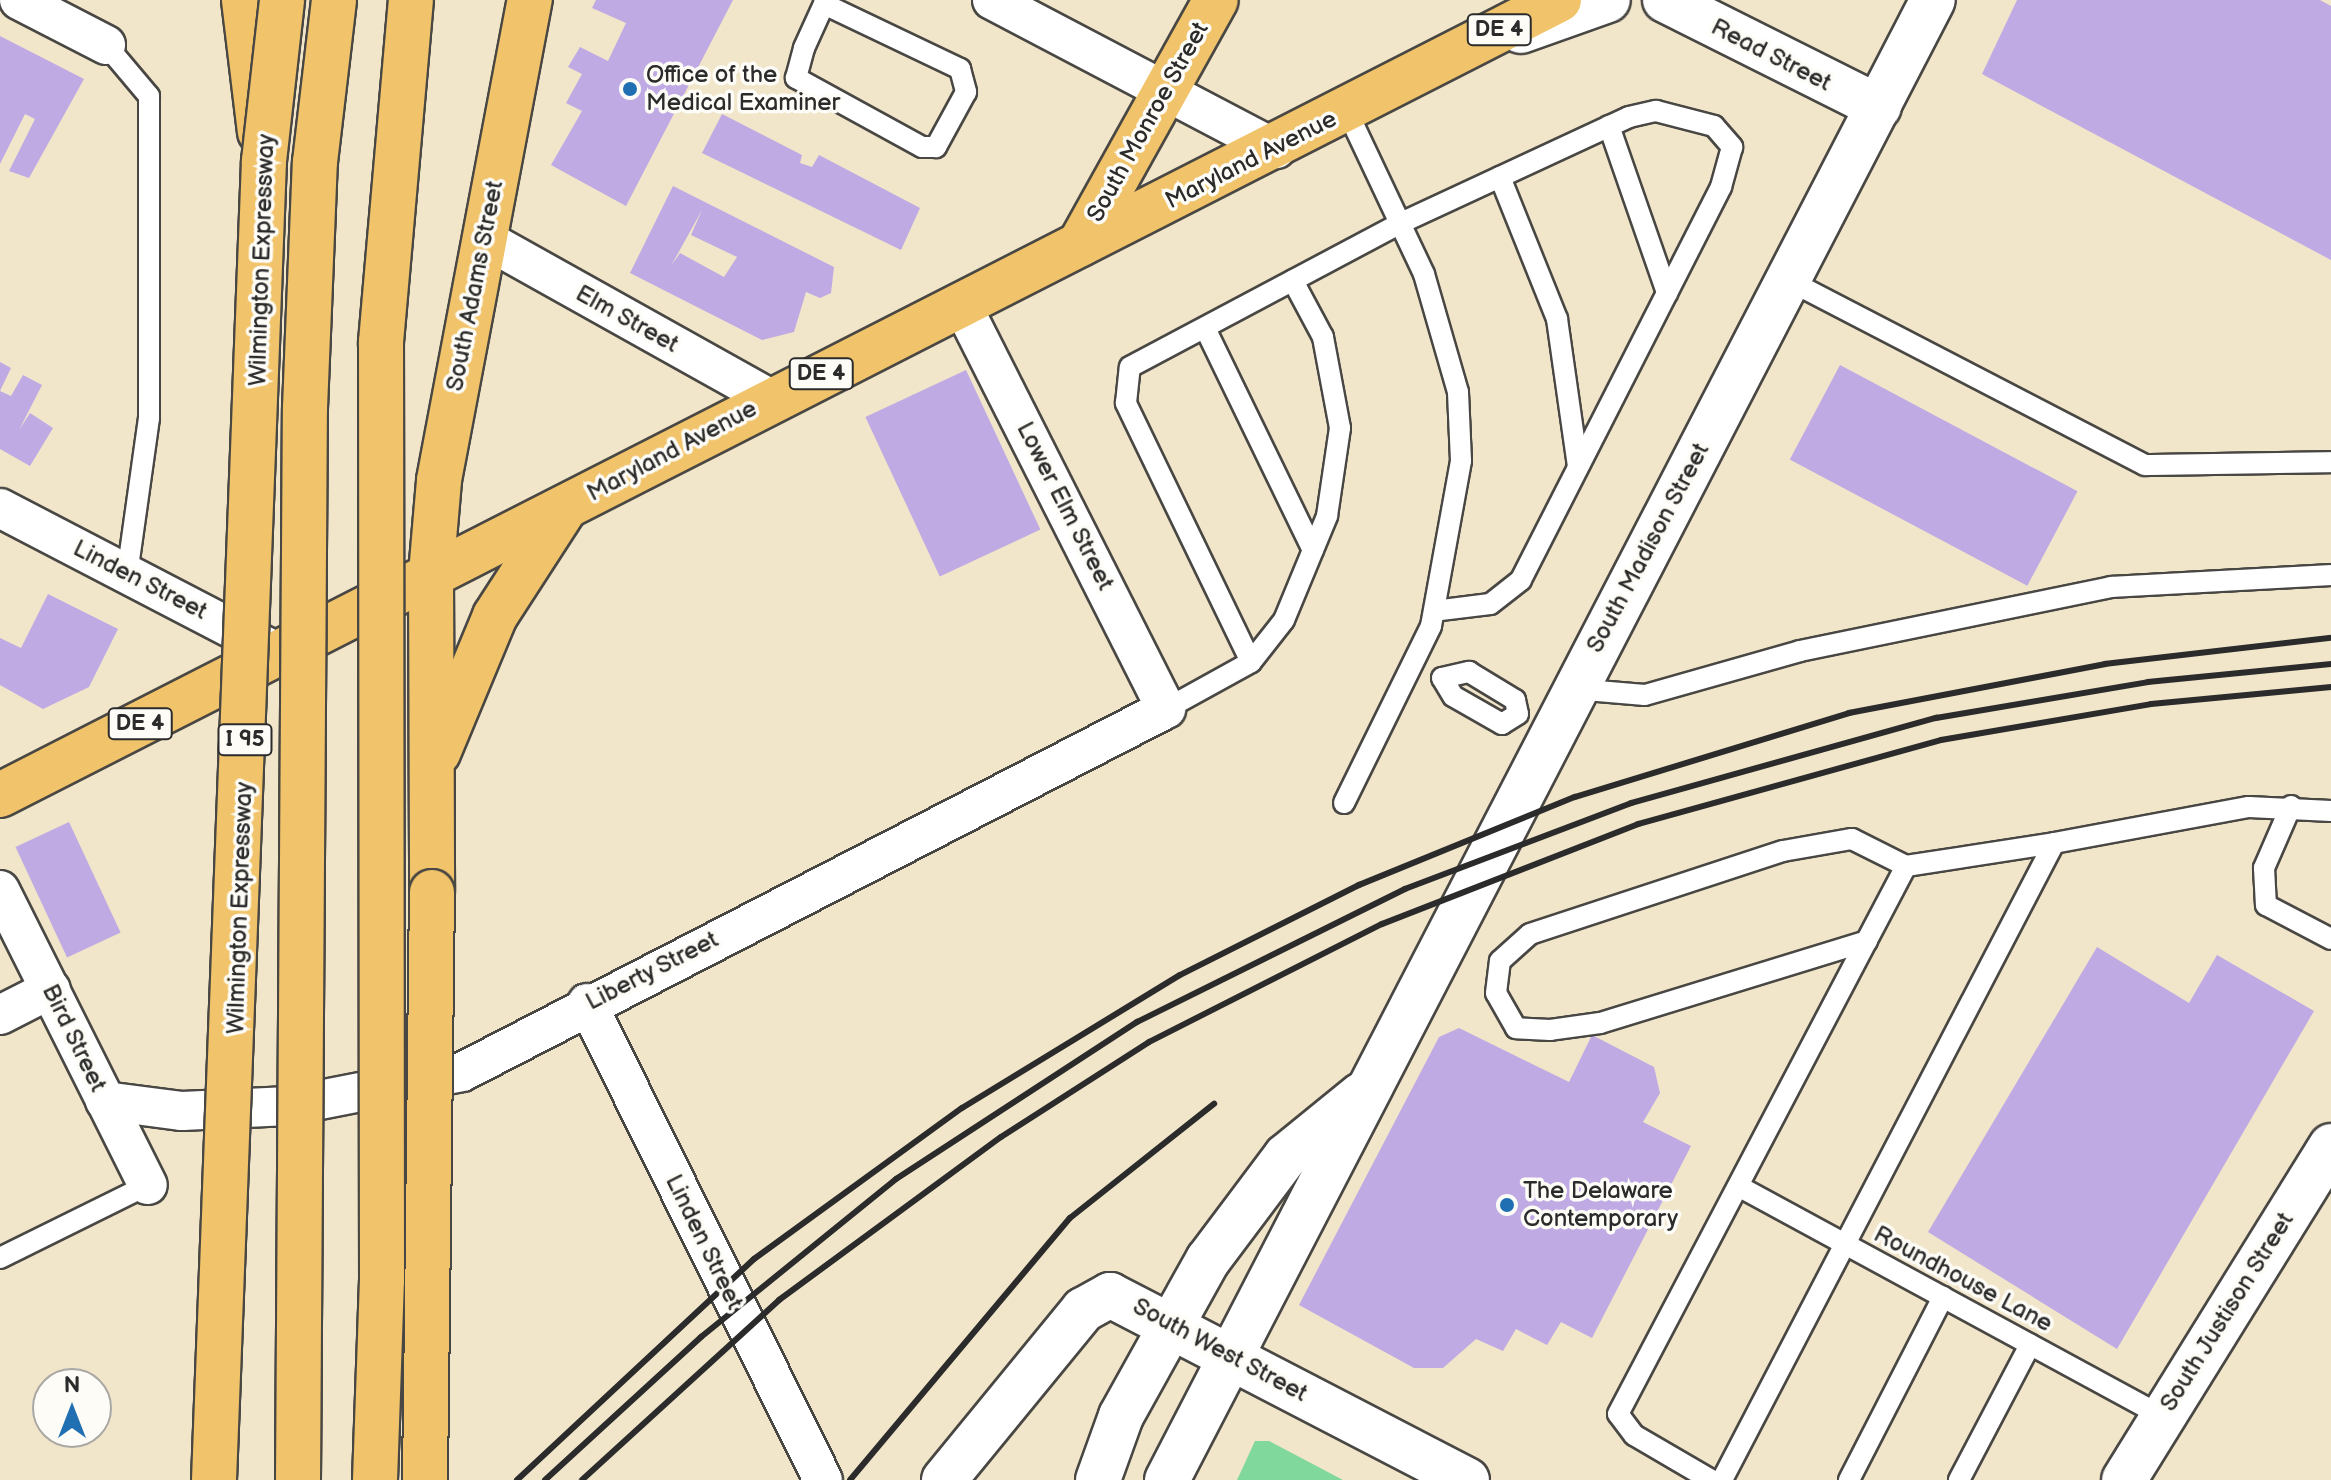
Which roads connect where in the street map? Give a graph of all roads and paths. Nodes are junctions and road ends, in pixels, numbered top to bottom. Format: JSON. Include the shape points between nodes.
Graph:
{"nodes":[{"id":1,"x":19,"y":0,"type":"edge"},
{"id":2,"x":244,"y":0,"type":"edge"},
{"id":3,"x":282,"y":0,"type":"edge"},
{"id":4,"x":334,"y":0,"type":"edge"},
{"id":5,"x":411,"y":0,"type":"edge"},
{"id":6,"x":530,"y":0,"type":"edge"},
{"id":7,"x":992,"y":0,"type":"edge"},
{"id":8,"x":1216,"y":0,"type":"edge"},
{"id":9,"x":1559,"y":0,"type":"edge"},
{"id":10,"x":1608,"y":0,"type":"edge"},
{"id":11,"x":1665,"y":0,"type":"edge"},
{"id":12,"x":1933,"y":0,"type":"edge"},
{"id":13,"x":825,"y":2,"type":"edge"},
{"id":14,"x":106,"y":45,"type":"joint"},
{"id":15,"x":1440,"y":61,"type":"junction"},
{"id":16,"x":1168,"y":94,"type":"junction"},
{"id":17,"x":1879,"y":107,"type":"junction"},
{"id":18,"x":1347,"y":111,"type":"junction"},
{"id":19,"x":1609,"y":126,"type":"junction"},
{"id":20,"x":1276,"y":149,"type":"junction"},
{"id":21,"x":264,"y":161,"type":"junction"},
{"id":22,"x":1500,"y":177,"type":"junction"},
{"id":23,"x":1403,"y":222,"type":"junction"},
{"id":24,"x":483,"y":238,"type":"junction"},
{"id":25,"x":1080,"y":244,"type":"junction"},
{"id":26,"x":1788,"y":280,"type":"junction"},
{"id":27,"x":1293,"y":281,"type":"junction"},
{"id":28,"x":1667,"y":293,"type":"junction"},
{"id":29,"x":962,"y":305,"type":"junction"},
{"id":30,"x":1205,"y":328,"type":"junction"},
{"id":31,"x":771,"y":399,"type":"junction"},
{"id":32,"x":2331,"y":462,"type":"edge"},
{"id":33,"x":1578,"y":467,"type":"junction"},
{"id":34,"x":0,"y":508,"type":"edge"},
{"id":35,"x":565,"y":508,"type":"junction"},
{"id":36,"x":1313,"y":550,"type":"junction"},
{"id":37,"x":127,"y":574,"type":"junction"},
{"id":38,"x":431,"y":574,"type":"junction"},
{"id":39,"x":2331,"y":575,"type":"edge"},
{"id":40,"x":1434,"y":611,"type":"junction"},
{"id":41,"x":279,"y":653,"type":"junction"},
{"id":42,"x":1251,"y":662,"type":"junction"},
{"id":43,"x":1411,"y":666,"type":"junction"},
{"id":44,"x":1442,"y":678,"type":"junction"},
{"id":45,"x":450,"y":688,"type":"junction"},
{"id":46,"x":1574,"y":689,"type":"junction"},
{"id":47,"x":1166,"y":709,"type":"junction"},
{"id":48,"x":1535,"y":722,"type":"junction"},
{"id":49,"x":0,"y":795,"type":"edge"},
{"id":50,"x":1344,"y":803,"type":"dead end"},
{"id":51,"x":2291,"y":806,"type":"junction"},
{"id":52,"x":2331,"y":811,"type":"edge"},
{"id":53,"x":2054,"y":843,"type":"junction"},
{"id":54,"x":1906,"y":866,"type":"junction"},
{"id":55,"x":0,"y":890,"type":"edge"},
{"id":56,"x":2331,"y":939,"type":"edge"},
{"id":57,"x":1867,"y":941,"type":"junction"},
{"id":58,"x":51,"y":989,"type":"junction"},
{"id":59,"x":587,"y":1003,"type":"junction"},
{"id":60,"x":0,"y":1015,"type":"edge"},
{"id":61,"x":1361,"y":1095,"type":"junction"},
{"id":62,"x":105,"y":1101,"type":"junction"},
{"id":63,"x":2331,"y":1146,"type":"edge"},
{"id":64,"x":148,"y":1185,"type":"joint"},
{"id":65,"x":1740,"y":1187,"type":"junction"},
{"id":66,"x":1841,"y":1242,"type":"junction"},
{"id":67,"x":0,"y":1258,"type":"edge"},
{"id":68,"x":1943,"y":1297,"type":"junction"},
{"id":69,"x":1173,"y":1324,"type":"junction"},
{"id":70,"x":2030,"y":1345,"type":"junction"},
{"id":71,"x":1230,"y":1355,"type":"junction"},
{"id":72,"x":2162,"y":1416,"type":"junction"},
{"id":73,"x":214,"y":1480,"type":"edge"},
{"id":74,"x":298,"y":1480,"type":"edge"},
{"id":75,"x":375,"y":1480,"type":"edge"},
{"id":76,"x":425,"y":1480,"type":"edge"},
{"id":77,"x":823,"y":1480,"type":"edge"},
{"id":78,"x":944,"y":1480,"type":"edge"},
{"id":79,"x":1098,"y":1480,"type":"edge"},
{"id":80,"x":1167,"y":1480,"type":"edge"},
{"id":81,"x":1467,"y":1480,"type":"edge"},
{"id":82,"x":1711,"y":1480,"type":"edge"},
{"id":83,"x":1722,"y":1480,"type":"edge"},
{"id":84,"x":1849,"y":1480,"type":"edge"},
{"id":85,"x":1959,"y":1480,"type":"edge"},
{"id":86,"x":2124,"y":1480,"type":"edge"}],
"edges":[{"from":1,"to":14,"type":"street"},
{"from":2,"to":21,"type":"main road","bridge":true},
{"from":3,"to":21,"type":"main road","name":"Wilmington Expressway","number":"I 95","bridge":true},
{"from":4,"to":74,"type":"main road","bridge":true,"via":[[314,178],[305,408]]},
{"from":5,"to":75,"type":"main road","bridge":true,"via":[[392,162],[380,373],[382,1280]]},
{"from":6,"to":24,"type":"main road","name":"South Adams Street"},
{"from":7,"to":16,"type":"street"},
{"from":8,"to":16,"type":"main road","name":"South Monroe Street"},
{"from":9,"to":15,"type":"main road","name":"Maryland Avenue","number":"DE 4"},
{"from":10,"to":15,"type":"street"},
{"from":11,"to":17,"type":"street","name":"Read Street"},
{"from":12,"to":17,"type":"street","name":"South Madison Street"},
{"from":13,"to":13,"type":"lane","via":[[796,78],[908,140],[936,147],[966,92],[960,69]]},
{"from":14,"to":37,"type":"lane","via":[[149,96],[149,418]]},
{"from":15,"to":18,"type":"main road","name":"Maryland Avenue","number":"DE 4"},
{"from":16,"to":20,"type":"street"},
{"from":16,"to":25,"type":"main road","name":"South Monroe Street"},
{"from":17,"to":26,"type":"street","name":"South Madison Street"},
{"from":18,"to":20,"type":"main road","name":"Maryland Avenue","number":"DE 4"},
{"from":18,"to":23,"type":"lane"},
{"from":19,"to":22,"type":"lane"},
{"from":19,"to":28,"type":"lane"},
{"from":19,"to":28,"type":"lane","via":[[1656,111],[1714,126],[1729,138],[1721,187]]},
{"from":20,"to":25,"type":"main road","name":"Maryland Avenue","number":"DE 4"},
{"from":21,"to":73,"type":"main road","name":"Wilmington Expressway","number":"I 95","bridge":true},
{"from":22,"to":23,"type":"lane"},
{"from":22,"to":33,"type":"lane","via":[[1557,319]]},
{"from":23,"to":27,"type":"lane"},
{"from":23,"to":40,"type":"lane","via":[[1458,392],[1461,461]]},
{"from":24,"to":31,"type":"street","name":"Elm Street"},
{"from":24,"to":38,"type":"main road","name":"South Adams Street","via":[[439,480]]},
{"from":25,"to":29,"type":"main road","name":"Maryland Avenue","number":"DE 4"},
{"from":26,"to":32,"type":"lane","via":[[2145,465]]},
{"from":26,"to":46,"type":"street","name":"South Madison Street"},
{"from":27,"to":30,"type":"lane"},
{"from":27,"to":36,"type":"lane","via":[[1323,337],[1340,428],[1327,516]]},
{"from":28,"to":33,"type":"lane"},
{"from":29,"to":31,"type":"main road","name":"Maryland Avenue","number":"DE 4"},
{"from":29,"to":47,"type":"street","name":"Lower Elm Street"},
{"from":30,"to":36,"type":"lane"},
{"from":30,"to":42,"type":"lane","via":[[1130,367],[1126,403]]},
{"from":31,"to":35,"type":"main road","name":"Maryland Avenue","number":"DE 4"},
{"from":33,"to":40,"type":"lane","via":[[1513,588],[1490,604]]},
{"from":34,"to":37,"type":"street","name":"Linden Street"},
{"from":35,"to":38,"type":"main road","name":"Maryland Avenue","number":"DE 4"},
{"from":35,"to":45,"type":"main road"},
{"from":36,"to":42,"type":"lane","via":[[1284,620]]},
{"from":37,"to":41,"type":"street","name":"Linden Street"},
{"from":38,"to":41,"type":"main road","name":"Maryland Avenue","number":"DE 4"},
{"from":38,"to":45,"type":"main road","name":"South Adams Street"},
{"from":39,"to":46,"type":"lane","via":[[2111,587],[1800,651],[1645,695]]},
{"from":40,"to":43,"type":"lane"},
{"from":41,"to":49,"type":"main road","name":"Maryland Avenue","number":"DE 4"},
{"from":42,"to":47,"type":"lane"},
{"from":43,"to":44,"type":"lane"},
{"from":43,"to":50,"type":"lane"},
{"from":44,"to":48,"type":"lane","via":[[1453,696],[1491,720]]},
{"from":44,"to":48,"type":"lane","via":[[1469,672],[1515,700]]},
{"from":45,"to":76,"type":"main road","bridge":true,"via":[[433,764]]},
{"from":46,"to":48,"type":"street","name":"South Madison Street"},
{"from":47,"to":59,"type":"street","name":"Liberty Street"},
{"from":48,"to":61,"type":"street","name":"South Madison Street"},
{"from":51,"to":52,"type":"lane"},
{"from":51,"to":53,"type":"lane","via":[[2249,807]]},
{"from":51,"to":56,"type":"lane","via":[[2264,868],[2266,905]]},
{"from":53,"to":54,"type":"lane"},
{"from":53,"to":66,"type":"lane"},
{"from":54,"to":57,"type":"lane"},
{"from":54,"to":57,"type":"lane","via":[[1852,839],[1783,851],[1530,934],[1500,961],[1496,993],[1516,1028],[1550,1030],[1600,1023]]},
{"from":55,"to":58,"type":"street","name":"Bird Street"},
{"from":57,"to":65,"type":"lane"},
{"from":58,"to":60,"type":"street"},
{"from":58,"to":62,"type":"street","name":"Bird Street"},
{"from":59,"to":62,"type":"street","name":"Liberty Street","via":[[448,1075],[289,1106],[182,1111]]},
{"from":59,"to":77,"type":"street","name":"Linden Street"},
{"from":61,"to":69,"type":"street","name":"South Madison Street","via":[[1286,1156],[1208,1260]]},
{"from":61,"to":71,"type":"street","name":"South Madison Street","via":[[1342,1153]]},
{"from":62,"to":64,"type":"street","name":"Bird Street"},
{"from":63,"to":72,"type":"street","name":"South Justison Street"},
{"from":64,"to":67,"type":"lane"},
{"from":65,"to":66,"type":"lane","name":"Roundhouse Lane"},
{"from":65,"to":82,"type":"lane","via":[[1618,1414],[1634,1435]]},
{"from":66,"to":68,"type":"lane","name":"Roundhouse Lane"},
{"from":66,"to":83,"type":"lane"},
{"from":68,"to":70,"type":"lane","name":"Roundhouse Lane"},
{"from":68,"to":84,"type":"lane"},
{"from":69,"to":71,"type":"street","name":"South West Street"},
{"from":69,"to":78,"type":"street","name":"South West Street","via":[[1124,1299],[1097,1297]]},
{"from":69,"to":79,"type":"street","name":"South Madison Street","via":[[1121,1416]]},
{"from":70,"to":72,"type":"lane","name":"Roundhouse Lane"},
{"from":70,"to":85,"type":"lane"},
{"from":71,"to":80,"type":"street","name":"South Madison Street"},
{"from":71,"to":81,"type":"street","name":"South West Street"},
{"from":72,"to":86,"type":"street","name":"South Justison Street"}]}
